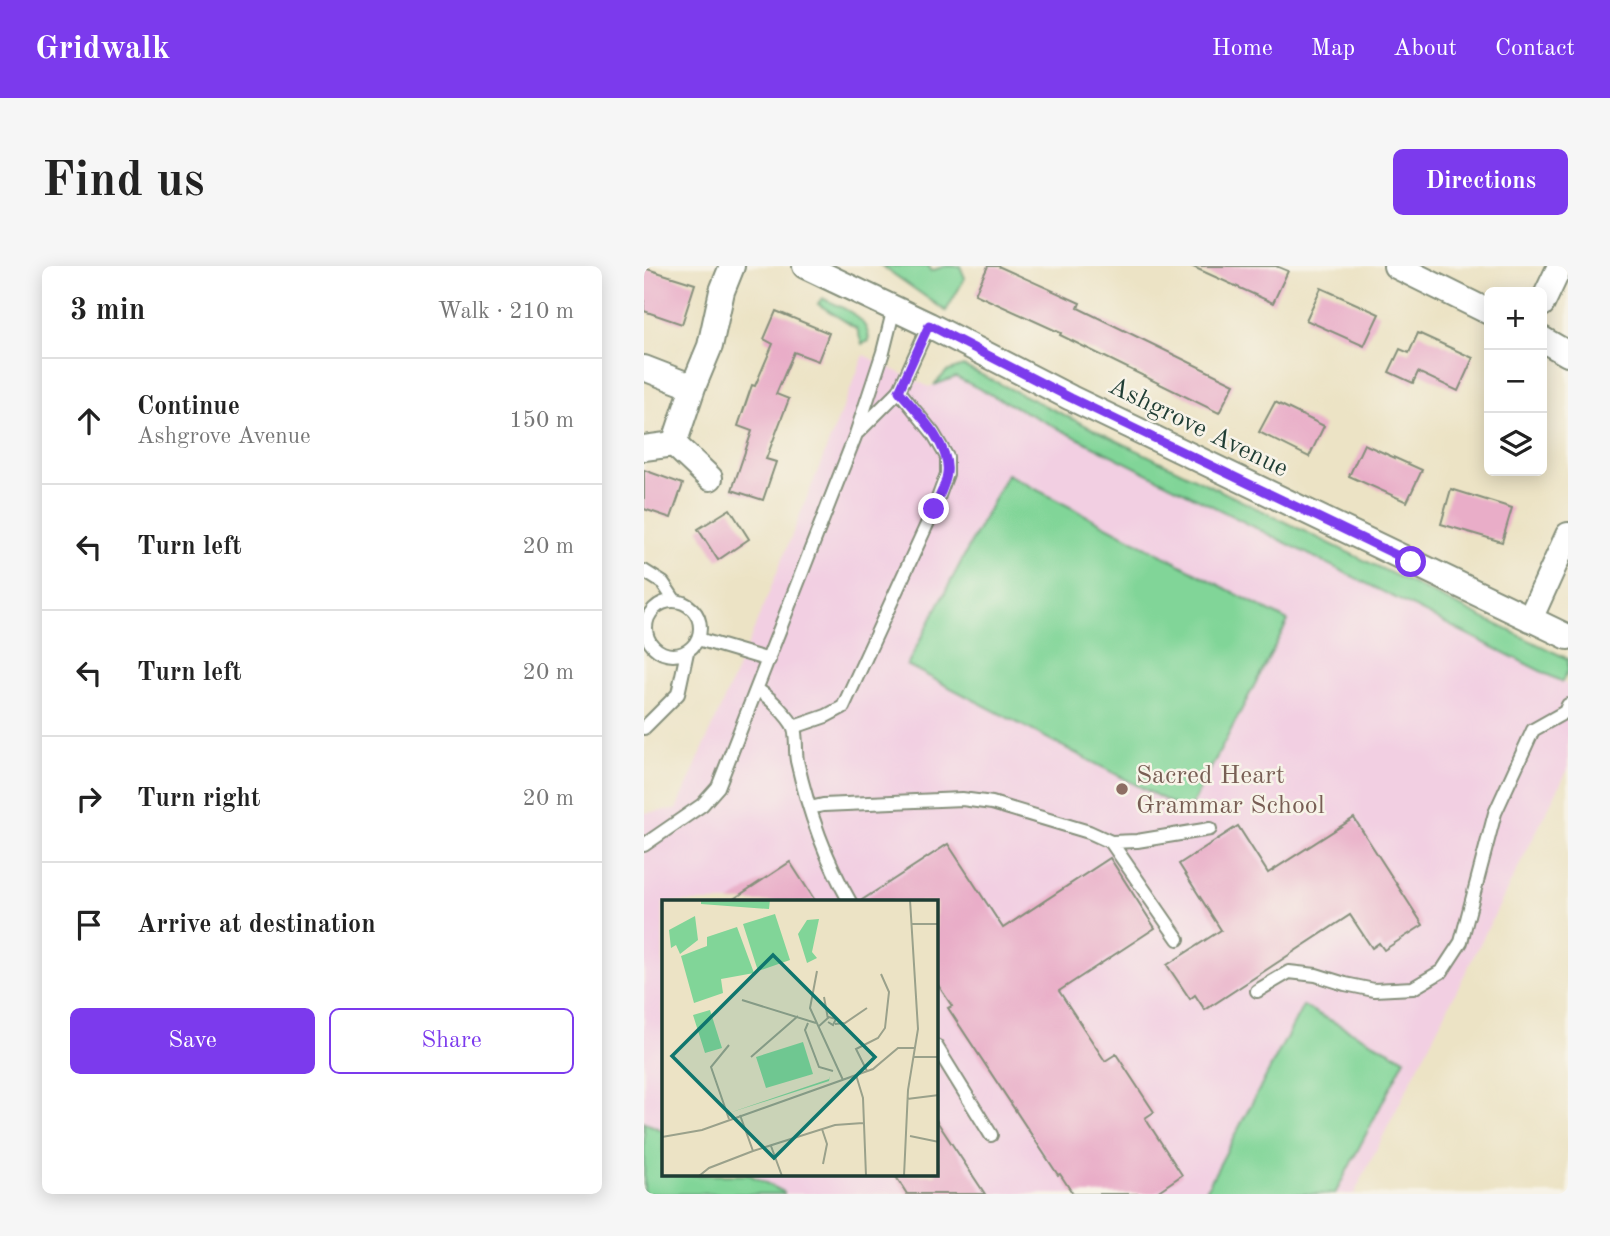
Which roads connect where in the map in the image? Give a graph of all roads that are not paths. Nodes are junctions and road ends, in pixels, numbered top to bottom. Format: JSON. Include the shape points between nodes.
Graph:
{"nodes":[{"id":1,"x":733,"y":266,"type":"edge"},
{"id":2,"x":1396,"y":266,"type":"edge"},
{"id":3,"x":1560,"y":266,"type":"edge"},
{"id":4,"x":812,"y":268,"type":"edge"},
{"id":5,"x":1547,"y":293,"type":"edge"},
{"id":6,"x":894,"y":308,"type":"junction"},
{"id":7,"x":1484,"y":310,"type":"edge"},
{"id":8,"x":929,"y":325,"type":"junction"},
{"id":9,"x":1547,"y":342,"type":"edge"},
{"id":10,"x":1568,"y":354,"type":"edge"},
{"id":11,"x":644,"y":368,"type":"edge"},
{"id":12,"x":693,"y":387,"type":"junction"},
{"id":13,"x":899,"y":391,"type":"junction"},
{"id":14,"x":856,"y":434,"type":"junction"},
{"id":15,"x":674,"y":444,"type":"junction"},
{"id":16,"x":644,"y":448,"type":"edge"},
{"id":17,"x":710,"y":478,"type":"dead end"},
{"id":18,"x":1568,"y":534,"type":"edge"},
{"id":19,"x":644,"y":571,"type":"edge"},
{"id":20,"x":675,"y":601,"type":"junction"},
{"id":21,"x":1530,"y":619,"type":"junction"},
{"id":22,"x":1568,"y":636,"type":"edge"},
{"id":23,"x":698,"y":639,"type":"junction"},
{"id":24,"x":687,"y":652,"type":"junction"},
{"id":25,"x":769,"y":660,"type":"junction"},
{"id":26,"x":757,"y":690,"type":"junction"},
{"id":27,"x":1568,"y":705,"type":"edge"},
{"id":28,"x":794,"y":727,"type":"junction"},
{"id":29,"x":644,"y":728,"type":"edge"},
{"id":30,"x":810,"y":808,"type":"junction"},
{"id":31,"x":1210,"y":829,"type":"dead end"},
{"id":32,"x":1111,"y":842,"type":"junction"},
{"id":33,"x":644,"y":845,"type":"edge"},
{"id":34,"x":849,"y":900,"type":"edge"},
{"id":35,"x":1178,"y":939,"type":"dead end"},
{"id":36,"x":1257,"y":991,"type":"dead end"},
{"id":37,"x":938,"y":1049,"type":"edge"},
{"id":38,"x":991,"y":1135,"type":"dead end"}],
"edges":[{"from":1,"to":12,"type":"street"},
{"from":2,"to":7,"type":"street"},
{"from":3,"to":5,"type":"street"},
{"from":4,"to":6,"type":"street","name":"Ashgrove Avenue"},
{"from":6,"to":8,"type":"street","name":"Ashgrove Avenue"},
{"from":6,"to":14,"type":"lane"},
{"from":8,"to":13,"type":"lane"},
{"from":8,"to":21,"type":"street","name":"Ashgrove Avenue"},
{"from":9,"to":10,"type":"street"},
{"from":11,"to":12,"type":"street"},
{"from":12,"to":15,"type":"street"},
{"from":13,"to":14,"type":"lane"},
{"from":13,"to":28,"type":"lane","via":[[947,457],[947,474],[843,707]]},
{"from":14,"to":25,"type":"lane"},
{"from":15,"to":16,"type":"street"},
{"from":15,"to":17,"type":"street"},
{"from":18,"to":21,"type":"street"},
{"from":19,"to":20,"type":"lane","via":[[663,583]]},
{"from":20,"to":23,"type":"lane","via":[[691,607],[700,622]]},
{"from":20,"to":24,"type":"lane","via":[[658,605],[647,618],[646,635],[663,653]]},
{"from":21,"to":22,"type":"street","name":"Ashgrove Avenue"},
{"from":23,"to":24,"type":"lane"},
{"from":23,"to":25,"type":"lane"},
{"from":24,"to":29,"type":"lane","via":[[678,694]]},
{"from":25,"to":26,"type":"lane"},
{"from":26,"to":28,"type":"lane","via":[[766,694]]},
{"from":26,"to":33,"type":"lane","via":[[718,787],[702,805]]},
{"from":27,"to":36,"type":"lane","via":[[1565,712],[1533,730],[1495,813],[1461,942],[1442,971],[1413,988],[1374,989],[1289,972]]},
{"from":28,"to":30,"type":"lane","via":[[796,758]]},
{"from":30,"to":32,"type":"lane","via":[[962,799],[992,803]]},
{"from":30,"to":34,"type":"lane","via":[[832,870]]},
{"from":31,"to":32,"type":"lane"},
{"from":32,"to":35,"type":"lane"},
{"from":37,"to":38,"type":"lane"}]}
